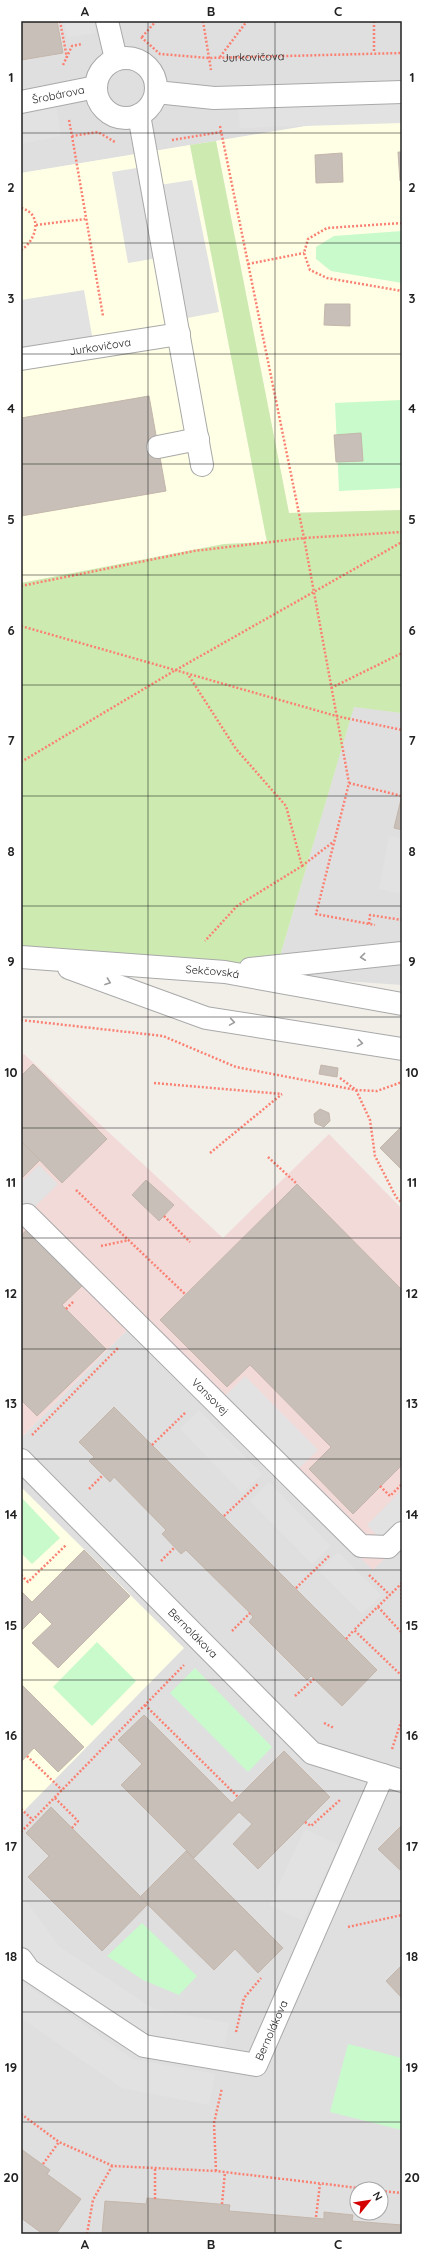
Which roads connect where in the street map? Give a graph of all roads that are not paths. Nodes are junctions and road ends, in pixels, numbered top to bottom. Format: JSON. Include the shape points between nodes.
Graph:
{"nodes":[{"id":1,"x":111,"y":40,"type":"edge"},
{"id":2,"x":96,"y":87,"type":"junction"},
{"id":3,"x":156,"y":92,"type":"junction"},
{"id":4,"x":402,"y":92,"type":"edge"},
{"id":5,"x":21,"y":102,"type":"edge"},
{"id":6,"x":138,"y":115,"type":"junction"},
{"id":7,"x":179,"y":334,"type":"junction"},
{"id":8,"x":21,"y":359,"type":"edge"},
{"id":9,"x":198,"y":439,"type":"junction"},
{"id":10,"x":158,"y":447,"type":"dead end"},
{"id":11,"x":202,"y":465,"type":"dead end"},
{"id":12,"x":402,"y":953,"type":"edge"},
{"id":13,"x":21,"y":957,"type":"edge"},
{"id":14,"x":46,"y":959,"type":"junction"},
{"id":15,"x":225,"y":972,"type":"junction"},
{"id":16,"x":402,"y":1004,"type":"edge"},
{"id":17,"x":402,"y":1049,"type":"edge"},
{"id":18,"x":26,"y":1215,"type":"dead end"},
{"id":19,"x":21,"y":1460,"type":"edge"},
{"id":20,"x":402,"y":1532,"type":"edge"},
{"id":21,"x":393,"y":1778,"type":"edge"},
{"id":22,"x":21,"y":1959,"type":"edge"}],
"edges":[{"from":1,"to":2,"type":"street"},
{"from":1,"to":3,"type":"street","via":[[146,64],[156,79]]},
{"from":2,"to":5,"type":"street","name":"Šrobárova"},
{"from":2,"to":6,"type":"street","via":[[98,100],[109,112],[123,118]]},
{"from":3,"to":4,"type":"street","via":[[214,98]]},
{"from":3,"to":6,"type":"street","via":[[148,110]]},
{"from":6,"to":7,"type":"street"},
{"from":7,"to":8,"type":"street","name":"Jurkovičova"},
{"from":7,"to":9,"type":"street"},
{"from":9,"to":10,"type":"street"},
{"from":9,"to":11,"type":"street"},
{"from":12,"to":15,"type":"street","one_way":true},
{"from":13,"to":14,"type":"street","name":"Sekčovská"},
{"from":14,"to":15,"type":"street","name":"Sekčovská"},
{"from":14,"to":17,"type":"street","one_way":true,"via":[[206,1018]]},
{"from":15,"to":16,"type":"street","name":"Sekčovská"},
{"from":18,"to":20,"type":"street","name":"Vansovej","via":[[361,1546],[388,1546]]},
{"from":19,"to":21,"type":"street","name":"Bernolákova","via":[[312,1753]]},
{"from":21,"to":22,"type":"street","name":"Bernolákova","via":[[315,1929],[256,2065],[144,2046],[29,1970]]}]}
